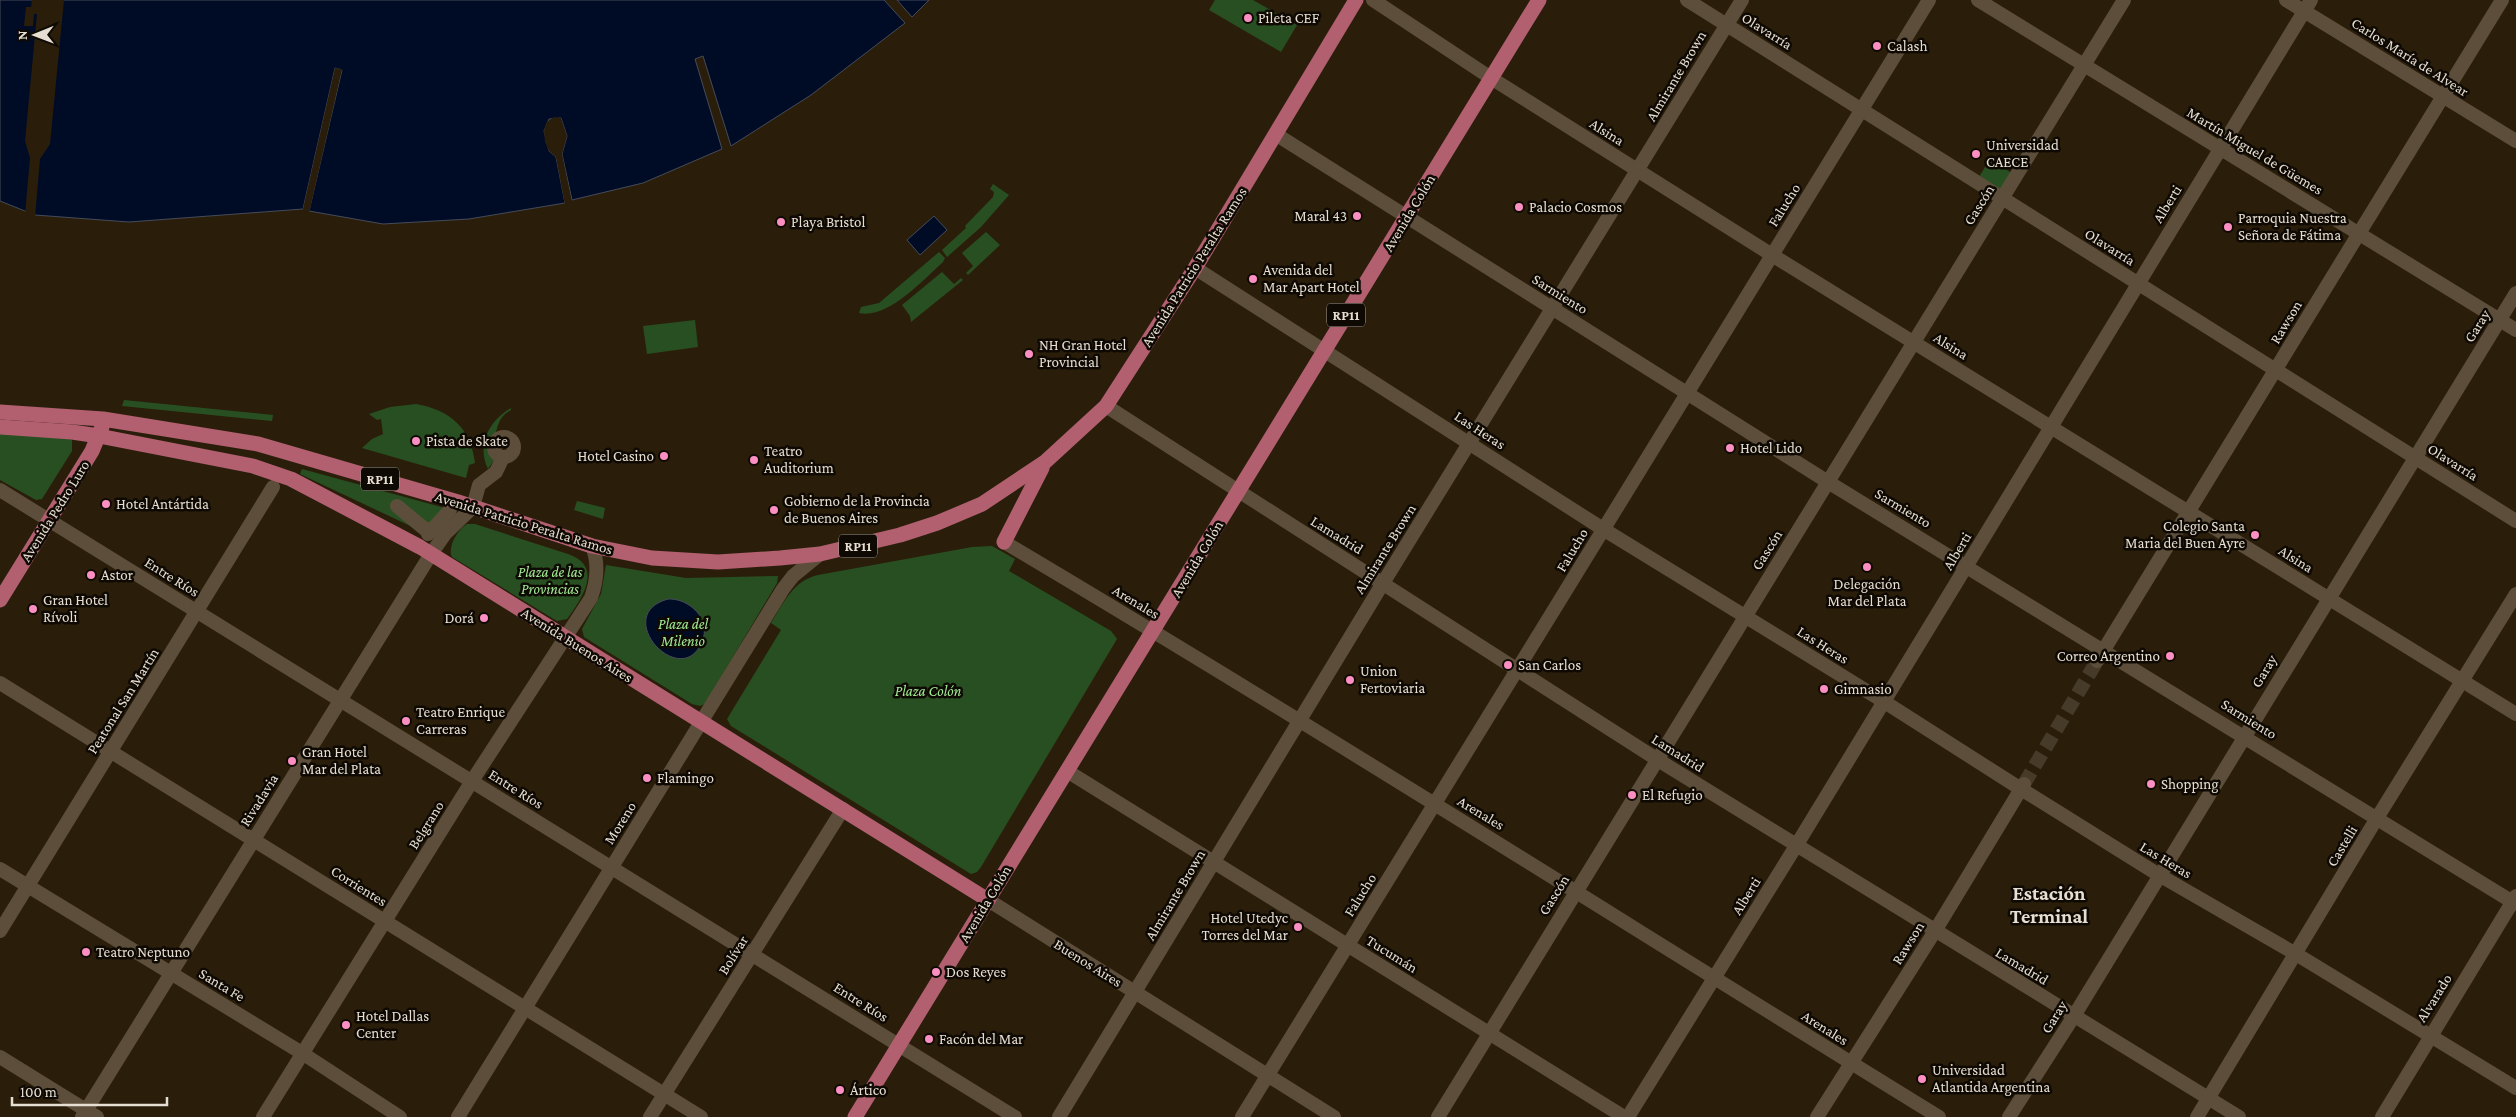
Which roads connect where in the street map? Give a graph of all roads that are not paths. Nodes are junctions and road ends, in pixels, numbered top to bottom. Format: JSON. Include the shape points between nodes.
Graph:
{"nodes":[{"id":1,"x":1356,"y":0,"type":"edge"},
{"id":2,"x":1373,"y":0,"type":"edge"},
{"id":3,"x":1539,"y":0,"type":"edge"},
{"id":4,"x":1687,"y":0,"type":"edge"},
{"id":5,"x":1742,"y":0,"type":"edge"},
{"id":6,"x":1929,"y":0,"type":"edge"},
{"id":7,"x":1978,"y":0,"type":"edge"},
{"id":8,"x":2124,"y":0,"type":"edge"},
{"id":9,"x":2286,"y":0,"type":"edge"},
{"id":10,"x":2502,"y":0,"type":"edge"},
{"id":11,"x":2308,"y":6,"type":"edge"},
{"id":12,"x":1726,"y":25,"type":"junction"},
{"id":13,"x":2084,"y":65,"type":"junction"},
{"id":14,"x":1491,"y":78,"type":"junction"},
{"id":15,"x":2443,"y":96,"type":"junction"},
{"id":16,"x":1862,"y":110,"type":"junction"},
{"id":17,"x":1277,"y":135,"type":"junction"},
{"id":18,"x":2516,"y":141,"type":"edge"},
{"id":19,"x":2220,"y":149,"type":"junction"},
{"id":20,"x":1638,"y":170,"type":"junction"},
{"id":21,"x":2002,"y":198,"type":"junction"},
{"id":22,"x":1407,"y":216,"type":"junction"},
{"id":23,"x":2359,"y":234,"type":"junction"},
{"id":24,"x":1772,"y":255,"type":"junction"},
{"id":25,"x":1195,"y":268,"type":"junction"},
{"id":26,"x":2138,"y":283,"type":"junction"},
{"id":27,"x":2516,"y":293,"type":"edge"},
{"id":28,"x":1552,"y":308,"type":"junction"},
{"id":29,"x":2499,"y":320,"type":"junction"},
{"id":30,"x":2516,"y":330,"type":"edge"},
{"id":31,"x":1914,"y":342,"type":"junction"},
{"id":32,"x":1325,"y":350,"type":"junction"},
{"id":33,"x":2276,"y":370,"type":"junction"},
{"id":34,"x":1687,"y":393,"type":"junction"},
{"id":35,"x":1106,"y":406,"type":"junction"},
{"id":36,"x":0,"y":412,"type":"edge"},
{"id":37,"x":104,"y":419,"type":"junction"},
{"id":38,"x":0,"y":426,"type":"edge"},
{"id":39,"x":2051,"y":426,"type":"junction"},
{"id":40,"x":99,"y":436,"type":"junction"},
{"id":41,"x":1470,"y":443,"type":"junction"},
{"id":42,"x":503,"y":457,"type":"dead end"},
{"id":43,"x":2415,"y":458,"type":"junction"},
{"id":44,"x":1045,"y":462,"type":"junction"},
{"id":45,"x":276,"y":481,"type":"junction"},
{"id":46,"x":1828,"y":482,"type":"junction"},
{"id":47,"x":0,"y":490,"type":"edge"},
{"id":48,"x":1238,"y":492,"type":"junction"},
{"id":49,"x":473,"y":507,"type":"junction"},
{"id":50,"x":450,"y":510,"type":"dead end"},
{"id":51,"x":2189,"y":512,"type":"junction"},
{"id":52,"x":49,"y":520,"type":"junction"},
{"id":53,"x":2516,"y":521,"type":"edge"},
{"id":54,"x":1604,"y":529,"type":"junction"},
{"id":55,"x":431,"y":531,"type":"dead end"},
{"id":56,"x":1004,"y":542,"type":"joint"},
{"id":57,"x":592,"y":546,"type":"junction"},
{"id":58,"x":431,"y":554,"type":"junction"},
{"id":59,"x":820,"y":554,"type":"junction"},
{"id":60,"x":1967,"y":566,"type":"junction"},
{"id":61,"x":1383,"y":583,"type":"junction"},
{"id":62,"x":2516,"y":594,"type":"edge"},
{"id":63,"x":2328,"y":598,"type":"junction"},
{"id":64,"x":0,"y":600,"type":"edge"},
{"id":65,"x":197,"y":612,"type":"junction"},
{"id":66,"x":1745,"y":616,"type":"junction"},
{"id":67,"x":1153,"y":630,"type":"junction"},
{"id":68,"x":565,"y":638,"type":"junction"},
{"id":69,"x":2101,"y":655,"type":"junction"},
{"id":70,"x":1519,"y":670,"type":"junction"},
{"id":71,"x":2462,"y":680,"type":"junction"},
{"id":72,"x":0,"y":683,"type":"edge"},
{"id":73,"x":341,"y":699,"type":"junction"},
{"id":74,"x":1883,"y":701,"type":"junction"},
{"id":75,"x":2516,"y":714,"type":"edge"},
{"id":76,"x":1300,"y":720,"type":"junction"},
{"id":77,"x":702,"y":721,"type":"junction"},
{"id":78,"x":2244,"y":735,"type":"junction"},
{"id":79,"x":111,"y":751,"type":"junction"},
{"id":80,"x":1658,"y":760,"type":"junction"},
{"id":81,"x":1067,"y":772,"type":"junction"},
{"id":82,"x":472,"y":781,"type":"junction"},
{"id":83,"x":2022,"y":786,"type":"junction"},
{"id":84,"x":1435,"y":804,"type":"junction"},
{"id":85,"x":843,"y":809,"type":"junction"},
{"id":86,"x":2377,"y":818,"type":"junction"},
{"id":87,"x":254,"y":840,"type":"junction"},
{"id":88,"x":1796,"y":846,"type":"junction"},
{"id":89,"x":1214,"y":862,"type":"junction"},
{"id":90,"x":612,"y":868,"type":"junction"},
{"id":91,"x":0,"y":869,"type":"edge"},
{"id":92,"x":2159,"y":875,"type":"junction"},
{"id":93,"x":28,"y":886,"type":"junction"},
{"id":94,"x":1576,"y":890,"type":"junction"},
{"id":95,"x":988,"y":900,"type":"junction"},
{"id":96,"x":2515,"y":901,"type":"edge"},
{"id":97,"x":385,"y":921,"type":"junction"},
{"id":98,"x":0,"y":931,"type":"edge"},
{"id":99,"x":1935,"y":931,"type":"junction"},
{"id":100,"x":1348,"y":946,"type":"junction"},
{"id":101,"x":752,"y":954,"type":"junction"},
{"id":102,"x":2296,"y":954,"type":"junction"},
{"id":103,"x":171,"y":973,"type":"junction"},
{"id":104,"x":1714,"y":978,"type":"junction"},
{"id":105,"x":1135,"y":992,"type":"junction"},
{"id":106,"x":525,"y":1008,"type":"junction"},
{"id":107,"x":2074,"y":1016,"type":"junction"},
{"id":108,"x":1489,"y":1033,"type":"junction"},
{"id":109,"x":2430,"y":1035,"type":"junction"},
{"id":110,"x":899,"y":1045,"type":"junction"},
{"id":111,"x":302,"y":1053,"type":"junction"},
{"id":112,"x":0,"y":1057,"type":"edge"},
{"id":113,"x":1851,"y":1063,"type":"junction"},
{"id":114,"x":1267,"y":1075,"type":"junction"},
{"id":115,"x":2516,"y":1088,"type":"edge"},
{"id":116,"x":664,"y":1094,"type":"junction"},
{"id":117,"x":2209,"y":1099,"type":"junction"},
{"id":118,"x":88,"y":1115,"type":"edge"},
{"id":119,"x":263,"y":1117,"type":"edge"},
{"id":120,"x":400,"y":1117,"type":"edge"},
{"id":121,"x":458,"y":1117,"type":"edge"},
{"id":122,"x":650,"y":1117,"type":"edge"},
{"id":123,"x":701,"y":1117,"type":"edge"},
{"id":124,"x":855,"y":1117,"type":"edge"},
{"id":125,"x":1015,"y":1117,"type":"edge"},
{"id":126,"x":1059,"y":1117,"type":"edge"},
{"id":127,"x":1242,"y":1117,"type":"edge"},
{"id":128,"x":1334,"y":1117,"type":"edge"},
{"id":129,"x":1438,"y":1117,"type":"edge"},
{"id":130,"x":1626,"y":1117,"type":"edge"},
{"id":131,"x":1817,"y":1117,"type":"edge"},
{"id":132,"x":1939,"y":1117,"type":"edge"},
{"id":133,"x":2009,"y":1117,"type":"edge"},
{"id":134,"x":2197,"y":1117,"type":"edge"},
{"id":135,"x":2239,"y":1117,"type":"edge"},
{"id":136,"x":2382,"y":1117,"type":"edge"}],
"edges":[{"from":1,"to":17,"type":"main road","name":"Avenida Patricio Peralta Ramos","number":"RP11"},
{"from":2,"to":14,"type":"street","name":"Alsina"},
{"from":3,"to":14,"type":"main road","name":"Avenida Colón","number":"RP11"},
{"from":4,"to":12,"type":"street","name":"Olavarría"},
{"from":5,"to":12,"type":"street","name":"Almirante Brown"},
{"from":6,"to":16,"type":"street","name":"Falucho"},
{"from":7,"to":13,"type":"street","name":"Martín Miguel de Güemes"},
{"from":8,"to":13,"type":"street","name":"Gascón"},
{"from":9,"to":11,"type":"street","name":"Carlos María de Alvear"},
{"from":10,"to":15,"type":"street","name":"Rawson"},
{"from":11,"to":15,"type":"street","name":"Carlos María de Alvear"},
{"from":11,"to":19,"type":"street","name":"Alberti"},
{"from":12,"to":16,"type":"street","name":"Olavarría"},
{"from":12,"to":20,"type":"street","name":"Almirante Brown"},
{"from":13,"to":19,"type":"street","name":"Martín Miguel de Güemes"},
{"from":13,"to":21,"type":"street","name":"Gascón"},
{"from":14,"to":20,"type":"street","name":"Alsina"},
{"from":14,"to":22,"type":"main road","name":"Avenida Colón","number":"RP11"},
{"from":15,"to":18,"type":"street","name":"Carlos María de Alvear"},
{"from":15,"to":23,"type":"street","name":"Rawson"},
{"from":16,"to":21,"type":"street","name":"Olavarría"},
{"from":16,"to":24,"type":"street","name":"Falucho"},
{"from":17,"to":22,"type":"street","name":"Sarmiento"},
{"from":17,"to":25,"type":"main road","name":"Avenida Patricio Peralta Ramos","number":"RP11"},
{"from":19,"to":23,"type":"street","name":"Martín Miguel de Güemes"},
{"from":19,"to":26,"type":"street","name":"Alberti"},
{"from":20,"to":24,"type":"street","name":"Alsina"},
{"from":20,"to":28,"type":"street","name":"Almirante Brown"},
{"from":21,"to":26,"type":"street","name":"Olavarría"},
{"from":21,"to":31,"type":"street","name":"Gascón"},
{"from":22,"to":28,"type":"street","name":"Sarmiento"},
{"from":22,"to":32,"type":"main road","name":"Avenida Colón","number":"RP11"},
{"from":23,"to":29,"type":"street","name":"Martín Miguel de Güemes"},
{"from":23,"to":33,"type":"street","name":"Rawson"},
{"from":24,"to":31,"type":"street","name":"Alsina"},
{"from":24,"to":34,"type":"street","name":"Falucho"},
{"from":25,"to":32,"type":"street","name":"Las Heras"},
{"from":25,"to":35,"type":"main road","name":"Avenida Patricio Peralta Ramos","number":"RP11"},
{"from":26,"to":33,"type":"street","name":"Olavarría"},
{"from":26,"to":39,"type":"street","name":"Alberti"},
{"from":27,"to":29,"type":"street","name":"Garay"},
{"from":28,"to":34,"type":"street","name":"Sarmiento"},
{"from":28,"to":41,"type":"street","name":"Almirante Brown"},
{"from":29,"to":30,"type":"street","name":"Martín Miguel de Güemes"},
{"from":29,"to":43,"type":"street","name":"Garay"},
{"from":31,"to":39,"type":"street","name":"Alsina"},
{"from":31,"to":46,"type":"street","name":"Gascón"},
{"from":32,"to":41,"type":"street","name":"Las Heras"},
{"from":32,"to":48,"type":"main road","name":"Avenida Colón","number":"RP11"},
{"from":33,"to":43,"type":"street","name":"Olavarría"},
{"from":33,"to":51,"type":"street","name":"Rawson"},
{"from":34,"to":46,"type":"street","name":"Sarmiento"},
{"from":34,"to":54,"type":"street","name":"Falucho"},
{"from":35,"to":44,"type":"main road","name":"Avenida Patricio Peralta Ramos","number":"RP11"},
{"from":35,"to":48,"type":"street","name":"Lamadrid"},
{"from":36,"to":37,"type":"main road","name":"Avenida Patricio Peralta Ramos","number":"RP11"},
{"from":37,"to":40,"type":"main road","name":"Avenida Pedro Luro"},
{"from":37,"to":49,"type":"main road","name":"Avenida Patricio Peralta Ramos","number":"RP11","via":[[263,445]]},
{"from":38,"to":40,"type":"main road"},
{"from":39,"to":51,"type":"street","name":"Alsina"},
{"from":39,"to":60,"type":"street","name":"Alberti"},
{"from":40,"to":45,"type":"main road","via":[[244,464]]},
{"from":40,"to":52,"type":"main road","name":"Avenida Pedro Luro"},
{"from":41,"to":54,"type":"street","name":"Las Heras"},
{"from":41,"to":61,"type":"street","name":"Almirante Brown"},
{"from":42,"to":49,"type":"street","via":[[496,472],[474,484]]},
{"from":43,"to":53,"type":"street","name":"Olavarría"},
{"from":43,"to":63,"type":"street","name":"Garay"},
{"from":44,"to":56,"type":"main road","number":"RP11"},
{"from":44,"to":59,"type":"main road","name":"Avenida Patricio Peralta Ramos","number":"RP11","via":[[982,504],[962,513],[900,535]]},
{"from":45,"to":58,"type":"main road","name":"Avenida Buenos Aires"},
{"from":45,"to":65,"type":"street","name":"Peatonal San Martín"},
{"from":46,"to":60,"type":"street","name":"Sarmiento"},
{"from":46,"to":66,"type":"street","name":"Gascón"},
{"from":47,"to":52,"type":"street","name":"Entre Ríos"},
{"from":48,"to":61,"type":"street","name":"Lamadrid"},
{"from":48,"to":67,"type":"main road","name":"Avenida Colón","number":"RP11"},
{"from":49,"to":57,"type":"main road","name":"Avenida Patricio Peralta Ramos","number":"RP11"},
{"from":49,"to":58,"type":"street","name":"Rivadavia","via":[[445,534]]},
{"from":50,"to":55,"type":"street"},
{"from":51,"to":63,"type":"street","name":"Alsina"},
{"from":51,"to":69,"type":"street","name":"Rawson"},
{"from":52,"to":64,"type":"main road","name":"Avenida Pedro Luro"},
{"from":52,"to":65,"type":"street","name":"Entre Ríos"},
{"from":54,"to":66,"type":"street","name":"Las Heras"},
{"from":54,"to":70,"type":"street","name":"Falucho"},
{"from":56,"to":67,"type":"street","name":"Arenales"},
{"from":57,"to":59,"type":"main road","name":"Avenida Patricio Peralta Ramos","number":"RP11","via":[[691,562]]},
{"from":57,"to":68,"type":"street","name":"Belgrano","via":[[596,562],[594,588]]},
{"from":58,"to":68,"type":"main road","name":"Avenida Buenos Aires"},
{"from":58,"to":73,"type":"street","name":"Rivadavia"},
{"from":59,"to":77,"type":"street","name":"Moreno","via":[[793,576],[783,589]]},
{"from":60,"to":69,"type":"street","name":"Sarmiento"},
{"from":60,"to":74,"type":"street","name":"Alberti"},
{"from":61,"to":70,"type":"street","name":"Lamadrid"},
{"from":61,"to":76,"type":"street","name":"Almirante Brown"},
{"from":62,"to":71,"type":"street","name":"Castelli"},
{"from":63,"to":71,"type":"street","name":"Alsina"},
{"from":63,"to":78,"type":"street","name":"Garay"},
{"from":65,"to":73,"type":"street","name":"Entre Ríos"},
{"from":65,"to":79,"type":"street","name":"Peatonal San Martín"},
{"from":66,"to":74,"type":"street","name":"Las Heras"},
{"from":66,"to":80,"type":"street","name":"Gascón"},
{"from":67,"to":76,"type":"street","name":"Arenales"},
{"from":67,"to":81,"type":"main road","name":"Avenida Colón","number":"RP11"},
{"from":68,"to":77,"type":"main road","name":"Avenida Buenos Aires"},
{"from":68,"to":82,"type":"street","name":"Belgrano"},
{"from":69,"to":78,"type":"street","name":"Sarmiento"},
{"from":70,"to":80,"type":"street","name":"Lamadrid"},
{"from":70,"to":84,"type":"street","name":"Falucho"},
{"from":71,"to":75,"type":"street","name":"Alsina"},
{"from":71,"to":86,"type":"street","name":"Castelli"},
{"from":72,"to":79,"type":"street","name":"Corrientes"},
{"from":73,"to":82,"type":"street","name":"Entre Ríos"},
{"from":73,"to":87,"type":"street","name":"Rivadavia"},
{"from":74,"to":83,"type":"street","name":"Las Heras"},
{"from":74,"to":88,"type":"street","name":"Alberti"},
{"from":76,"to":84,"type":"street","name":"Arenales"},
{"from":76,"to":89,"type":"street","name":"Almirante Brown"},
{"from":77,"to":85,"type":"main road","name":"Avenida Buenos Aires"},
{"from":77,"to":90,"type":"street","name":"Moreno"},
{"from":78,"to":86,"type":"street","name":"Sarmiento"},
{"from":78,"to":92,"type":"street","name":"Garay"},
{"from":79,"to":87,"type":"street","name":"Corrientes"},
{"from":79,"to":93,"type":"street","name":"Peatonal San Martín"},
{"from":80,"to":88,"type":"street","name":"Lamadrid"},
{"from":80,"to":94,"type":"street","name":"Gascón"},
{"from":81,"to":89,"type":"street","name":"Tucumán"},
{"from":81,"to":95,"type":"main road","name":"Avenida Colón","number":"RP11"},
{"from":82,"to":90,"type":"street","name":"Entre Ríos"},
{"from":82,"to":97,"type":"street","name":"Belgrano"},
{"from":83,"to":92,"type":"street","name":"Las Heras"},
{"from":83,"to":99,"type":"street","name":"Rawson"},
{"from":84,"to":94,"type":"street","name":"Arenales"},
{"from":84,"to":100,"type":"street","name":"Falucho"},
{"from":85,"to":95,"type":"main road","name":"Buenos Aires"},
{"from":85,"to":101,"type":"street","name":"Bolívar"},
{"from":86,"to":96,"type":"street","name":"Sarmiento"},
{"from":86,"to":102,"type":"street","name":"Castelli"},
{"from":87,"to":97,"type":"street","name":"Corrientes"},
{"from":87,"to":103,"type":"street","name":"Rivadavia"},
{"from":88,"to":99,"type":"street","name":"Lamadrid"},
{"from":88,"to":104,"type":"street","name":"Alberti"},
{"from":89,"to":100,"type":"street","name":"Tucumán"},
{"from":89,"to":105,"type":"street","name":"Almirante Brown"},
{"from":90,"to":101,"type":"street","name":"Entre Ríos"},
{"from":90,"to":106,"type":"street","name":"Moreno"},
{"from":91,"to":93,"type":"street","name":"Santa Fe"},
{"from":92,"to":102,"type":"street","name":"Las Heras"},
{"from":92,"to":107,"type":"street","name":"Garay"},
{"from":93,"to":98,"type":"street","name":"Peatonal San Martín"},
{"from":93,"to":103,"type":"street","name":"Santa Fe"},
{"from":94,"to":104,"type":"street","name":"Arenales"},
{"from":94,"to":108,"type":"street","name":"Gascón"},
{"from":95,"to":105,"type":"street","name":"Buenos Aires"},
{"from":95,"to":110,"type":"main road","name":"Avenida Colón"},
{"from":96,"to":109,"type":"street","name":"Alvarado"},
{"from":97,"to":106,"type":"street","name":"Corrientes"},
{"from":97,"to":111,"type":"street","name":"Belgrano"},
{"from":99,"to":107,"type":"street","name":"Lamadrid"},
{"from":99,"to":113,"type":"street","name":"Rawson"},
{"from":100,"to":108,"type":"street","name":"Tucumán"},
{"from":100,"to":114,"type":"street","name":"Falucho"},
{"from":101,"to":110,"type":"street","name":"Entre Ríos"},
{"from":101,"to":116,"type":"street","name":"Bolívar"},
{"from":102,"to":109,"type":"street","name":"Las Heras"},
{"from":102,"to":117,"type":"street","name":"Castelli"},
{"from":103,"to":111,"type":"street","name":"Santa Fe"},
{"from":103,"to":118,"type":"street","name":"Rivadavia"},
{"from":104,"to":113,"type":"street","name":"Arenales"},
{"from":104,"to":130,"type":"street","name":"Alberti"},
{"from":105,"to":114,"type":"street","name":"Buenos Aires"},
{"from":105,"to":126,"type":"street","name":"Almirante Brown"},
{"from":106,"to":116,"type":"street","name":"Corrientes"},
{"from":106,"to":121,"type":"street","name":"Moreno"},
{"from":107,"to":117,"type":"street","name":"Lamadrid"},
{"from":107,"to":133,"type":"street","name":"Garay"},
{"from":108,"to":129,"type":"street","name":"Gascón"},
{"from":108,"to":130,"type":"street","name":"Tucumán"},
{"from":109,"to":115,"type":"street","name":"Las Heras"},
{"from":109,"to":136,"type":"street","name":"Alvarado"},
{"from":110,"to":124,"type":"main road","name":"Avenida Colón"},
{"from":110,"to":125,"type":"street","name":"Entre Ríos"},
{"from":111,"to":119,"type":"street","name":"Belgrano"},
{"from":111,"to":120,"type":"street","name":"Santa Fe"},
{"from":112,"to":118,"type":"street"},
{"from":113,"to":131,"type":"street","name":"Rawson"},
{"from":113,"to":132,"type":"street","name":"Arenales"},
{"from":114,"to":127,"type":"street","name":"Falucho"},
{"from":114,"to":128,"type":"street","name":"Buenos Aires"},
{"from":116,"to":122,"type":"street","name":"Bolívar"},
{"from":116,"to":123,"type":"street","name":"Corrientes"},
{"from":117,"to":134,"type":"street","name":"Castelli"},
{"from":117,"to":135,"type":"street","name":"Lamadrid"}]}
